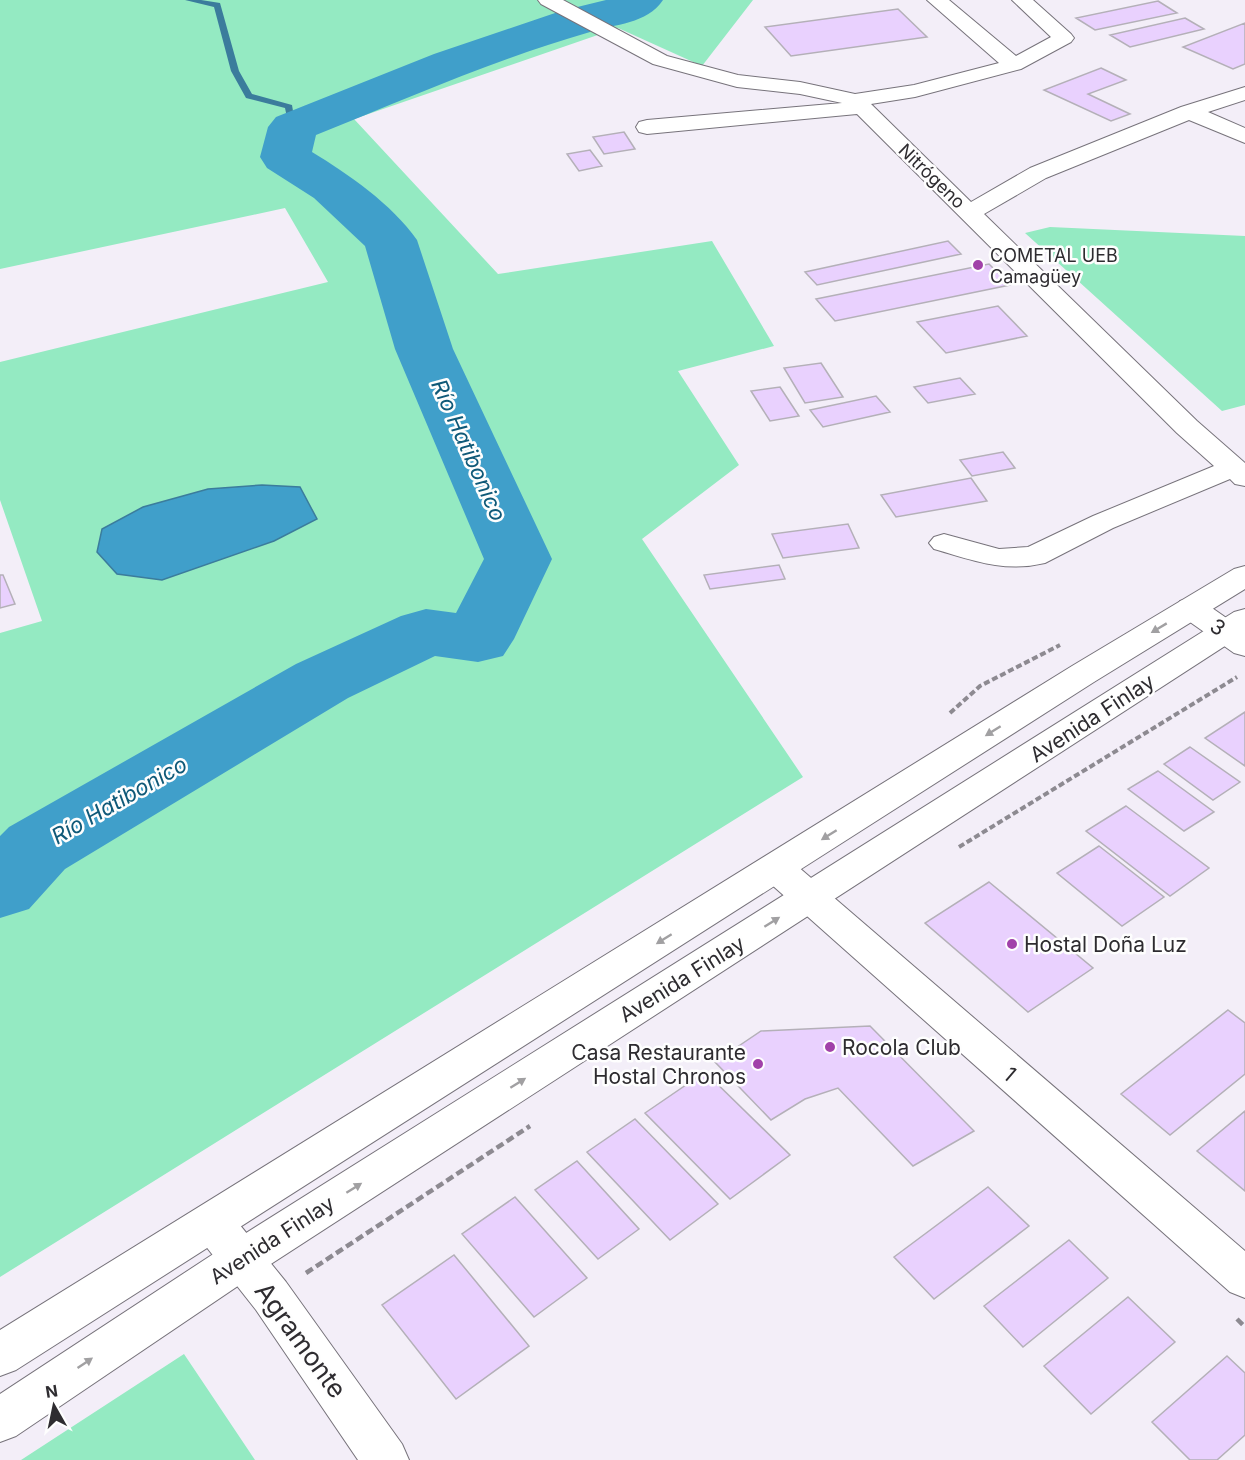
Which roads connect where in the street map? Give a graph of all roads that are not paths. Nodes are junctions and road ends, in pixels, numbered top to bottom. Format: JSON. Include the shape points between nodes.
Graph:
{"nodes":[{"id":1,"x":548,"y":0,"type":"edge"},
{"id":2,"x":937,"y":0,"type":"edge"},
{"id":3,"x":1022,"y":0,"type":"edge"},
{"id":4,"x":1014,"y":65,"type":"junction"},
{"id":5,"x":1245,"y":93,"type":"edge"},
{"id":6,"x":859,"y":104,"type":"junction"},
{"id":7,"x":1189,"y":112,"type":"junction"},
{"id":8,"x":647,"y":127,"type":"dead end"},
{"id":9,"x":1245,"y":136,"type":"edge"},
{"id":10,"x":970,"y":212,"type":"junction"},
{"id":11,"x":1239,"y":473,"type":"edge"},
{"id":12,"x":944,"y":543,"type":"dead end"},
{"id":13,"x":1245,"y":576,"type":"edge"},
{"id":14,"x":1191,"y":608,"type":"junction"},
{"id":15,"x":1238,"y":633,"type":"edge"},
{"id":16,"x":776,"y":868,"type":"junction"},
{"id":17,"x":810,"y":898,"type":"junction"},
{"id":18,"x":212,"y":1222,"type":"junction"},
{"id":19,"x":242,"y":1259,"type":"junction"},
{"id":20,"x":1245,"y":1278,"type":"edge"},
{"id":21,"x":0,"y":1355,"type":"edge"},
{"id":22,"x":1,"y":1419,"type":"edge"},
{"id":23,"x":386,"y":1460,"type":"edge"}],
"edges":[{"from":1,"to":6,"type":"main road","via":[[660,60],[737,81],[800,87]]},
{"from":2,"to":4,"type":"main road"},
{"from":3,"to":4,"type":"main road","via":[[1064,38]]},
{"from":4,"to":6,"type":"main road"},
{"from":5,"to":7,"type":"main road"},
{"from":6,"to":8,"type":"main road"},
{"from":6,"to":10,"type":"main road","name":"Nitrógeno"},
{"from":7,"to":9,"type":"main road"},
{"from":7,"to":10,"type":"main road","via":[[1038,173]]},
{"from":10,"to":11,"type":"main road","name":"Nitrógeno","via":[[1187,427]]},
{"from":11,"to":12,"type":"main road","via":[[1103,522],[1034,556],[999,558]]},
{"from":13,"to":14,"type":"main road","name":"Avenida Finlay"},
{"from":14,"to":15,"type":"main road","name":"3"},
{"from":14,"to":16,"type":"main road","name":"Avenida Finlay","one_way":true},
{"from":15,"to":17,"type":"main road","name":"Avenida Finlay"},
{"from":16,"to":17,"type":"main road","name":"1"},
{"from":16,"to":18,"type":"main road","name":"Avenida Finlay","one_way":true},
{"from":19,"to":17,"type":"main road","name":"Avenida Finlay","one_way":true},
{"from":17,"to":20,"type":"main road","name":"1"},
{"from":18,"to":19,"type":"main road","name":"Agramonte"},
{"from":18,"to":21,"type":"main road","name":"Avenida Finlay"},
{"from":22,"to":19,"type":"main road","name":"Avenida Finlay","one_way":true},
{"from":19,"to":23,"type":"main road","name":"Agramonte"}]}
